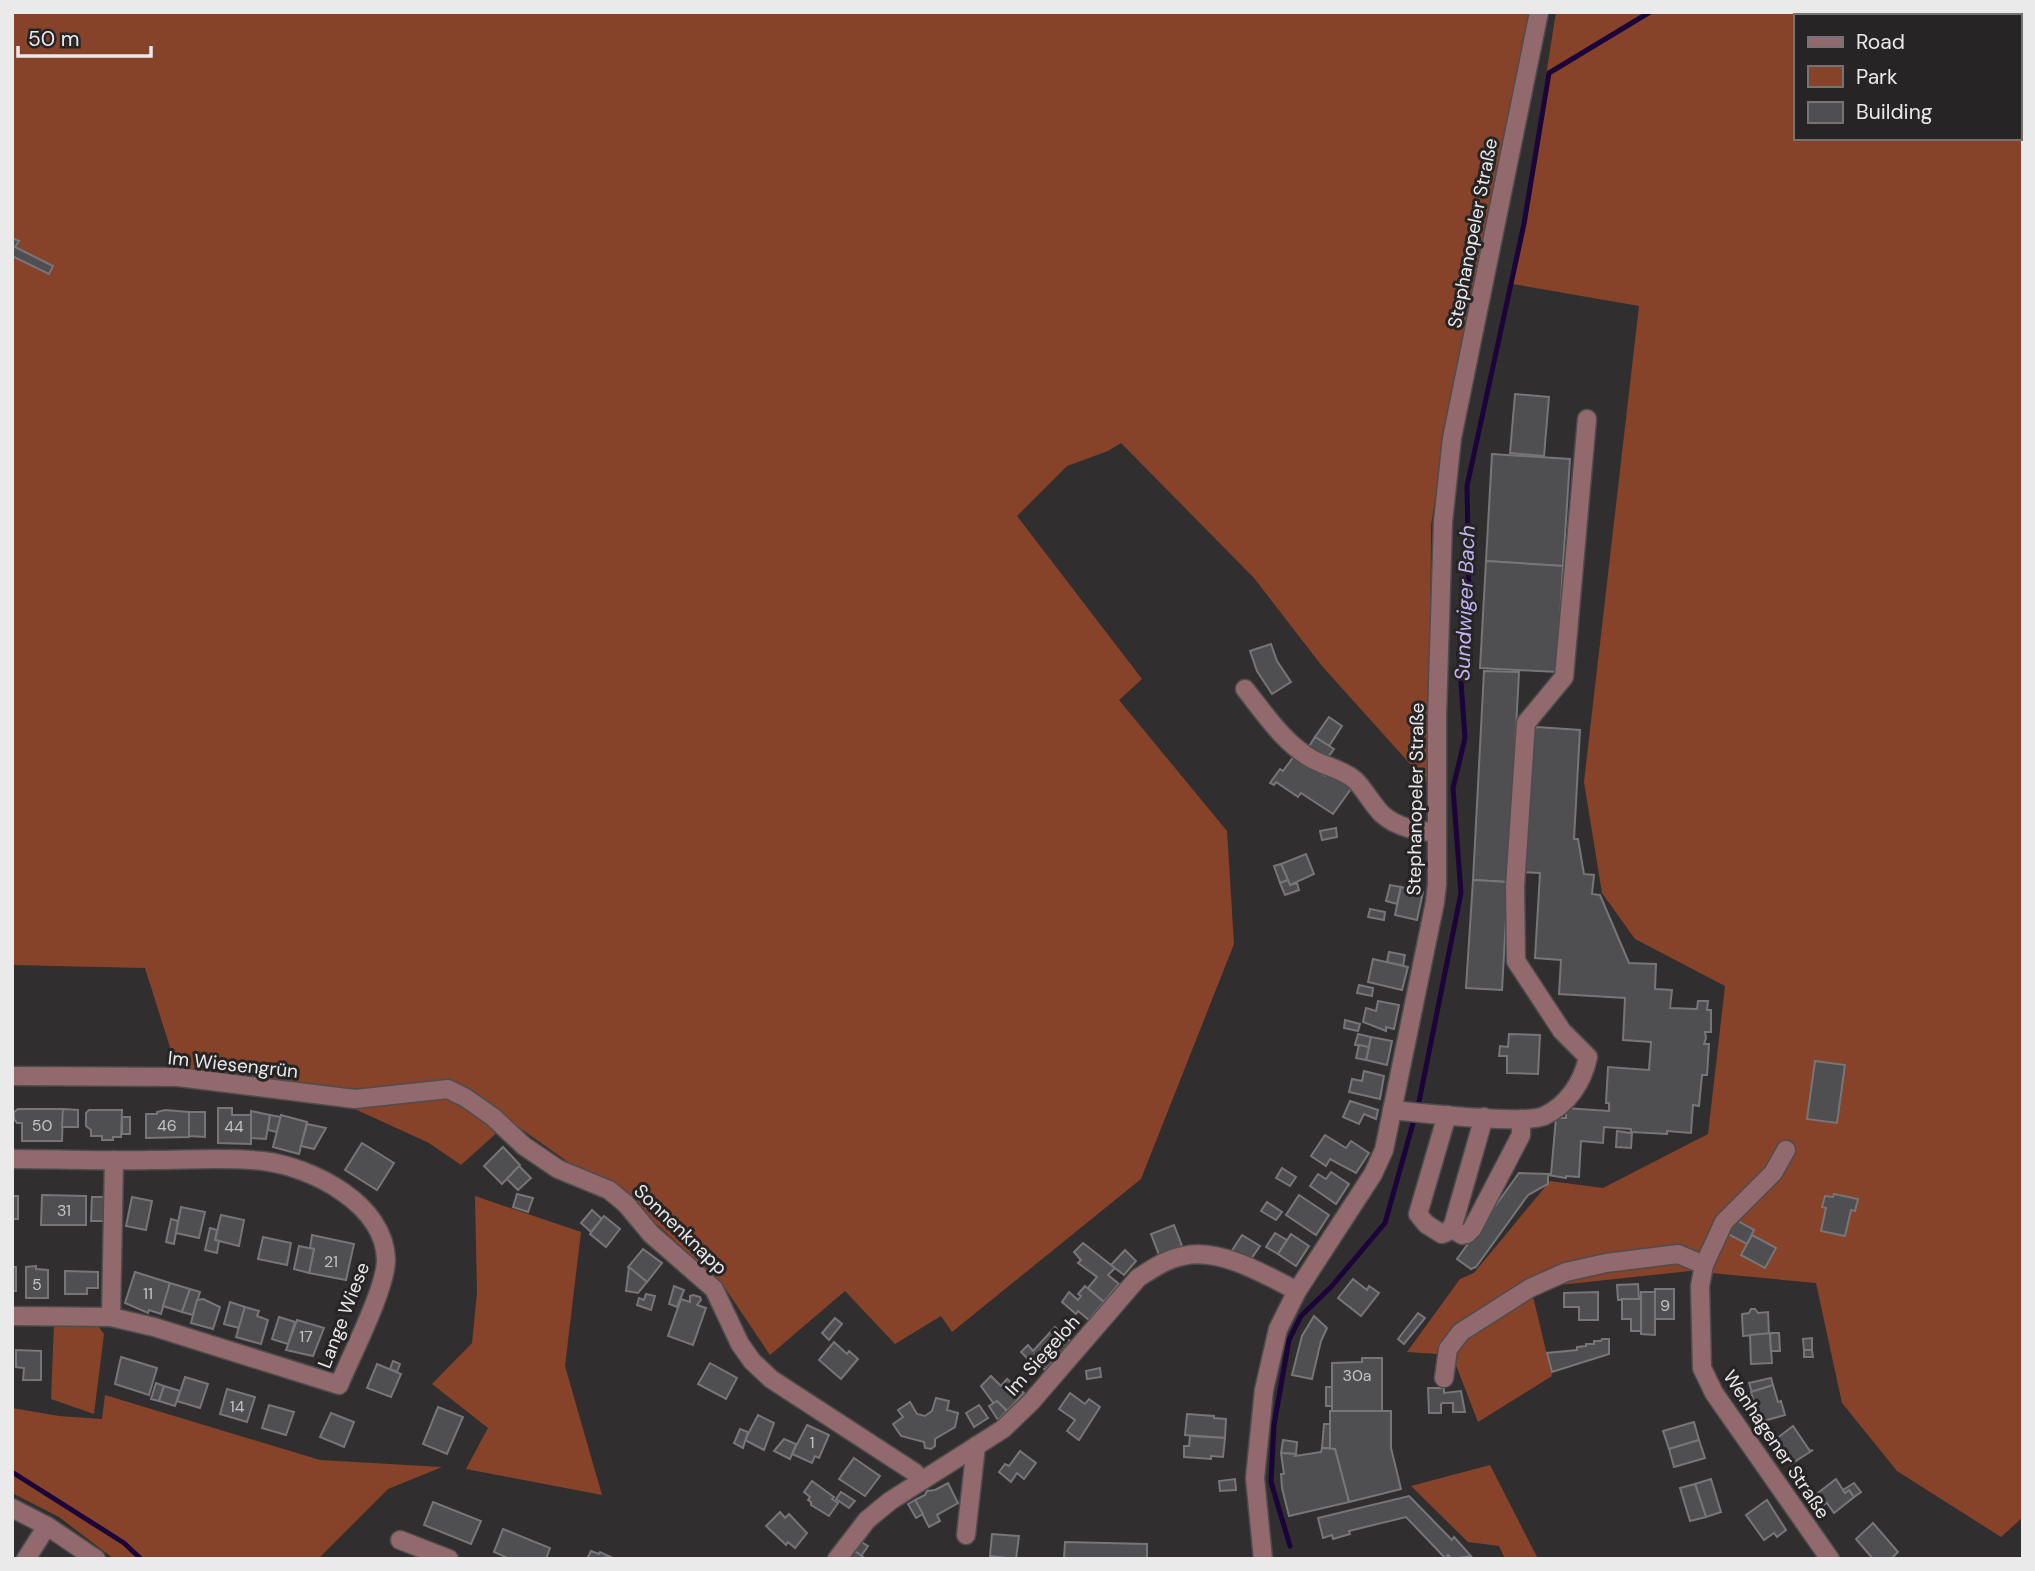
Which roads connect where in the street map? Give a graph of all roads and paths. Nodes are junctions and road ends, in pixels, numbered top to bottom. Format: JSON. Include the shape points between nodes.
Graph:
{"nodes":[{"id":1,"x":1539,"y":12,"type":"edge"},
{"id":2,"x":1587,"y":419,"type":"dead end"},
{"id":3,"x":1245,"y":690,"type":"dead end"},
{"id":4,"x":1437,"y":832,"type":"junction"},
{"id":5,"x":12,"y":1076,"type":"edge"},
{"id":6,"x":448,"y":1089,"type":"joint"},
{"id":7,"x":1399,"y":1111,"type":"junction"},
{"id":8,"x":1447,"y":1115,"type":"junction"},
{"id":9,"x":1483,"y":1117,"type":"junction"},
{"id":10,"x":1521,"y":1119,"type":"junction"},
{"id":11,"x":1786,"y":1150,"type":"dead end"},
{"id":12,"x":12,"y":1159,"type":"edge"},
{"id":13,"x":114,"y":1160,"type":"junction"},
{"id":14,"x":1451,"y":1228,"type":"junction"},
{"id":15,"x":1704,"y":1265,"type":"junction"},
{"id":16,"x":1297,"y":1291,"type":"junction"},
{"id":17,"x":12,"y":1316,"type":"edge"},
{"id":18,"x":111,"y":1317,"type":"junction"},
{"id":19,"x":1444,"y":1378,"type":"dead end"},
{"id":20,"x":976,"y":1446,"type":"junction"},
{"id":21,"x":922,"y":1480,"type":"junction"},
{"id":22,"x":12,"y":1508,"type":"edge"},
{"id":23,"x":47,"y":1526,"type":"junction"},
{"id":24,"x":966,"y":1535,"type":"dead end"},
{"id":25,"x":408,"y":1548,"type":"edge"},
{"id":26,"x":26,"y":1559,"type":"edge"},
{"id":27,"x":96,"y":1559,"type":"edge"},
{"id":28,"x":449,"y":1559,"type":"edge"},
{"id":29,"x":837,"y":1559,"type":"edge"},
{"id":30,"x":1263,"y":1559,"type":"edge"},
{"id":31,"x":1830,"y":1559,"type":"edge"}],
"edges":[{"from":1,"to":4,"type":"street","name":"Stephanopeler Straße","via":[[1452,438],[1443,522]]},
{"from":2,"to":10,"type":"street","via":[[1564,677],[1525,723],[1515,887],[1516,961],[1562,1031],[1588,1057],[1584,1074],[1567,1099],[1543,1116]]},
{"from":3,"to":4,"type":"street","via":[[1295,746],[1355,781],[1383,815],[1417,832]]},
{"from":4,"to":7,"type":"street","name":"Stephanopeler Straße","via":[[1435,902]]},
{"from":5,"to":6,"type":"street","name":"Im Wiesengrün","via":[[177,1077],[355,1099]]},
{"from":6,"to":21,"type":"street","name":"Sonnenknapp","via":[[558,1169],[609,1190],[626,1204],[651,1234],[714,1289],[740,1344],[771,1379]]},
{"from":7,"to":8,"type":"street"},
{"from":7,"to":16,"type":"street","name":"Stephanopeler Straße","via":[[1373,1174]]},
{"from":8,"to":9,"type":"street"},
{"from":8,"to":14,"type":"street","via":[[1418,1214],[1442,1234]]},
{"from":9,"to":10,"type":"street"},
{"from":9,"to":14,"type":"street"},
{"from":10,"to":14,"type":"street","via":[[1521,1135],[1472,1229],[1462,1235]]},
{"from":11,"to":15,"type":"street","name":"Wenhagener Straße","via":[[1773,1174],[1724,1222]]},
{"from":12,"to":13,"type":"street","name":"Lange Wiese"},
{"from":13,"to":18,"type":"street"},
{"from":13,"to":18,"type":"street","name":"Lange Wiese","via":[[264,1161],[310,1175],[350,1197],[371,1217],[386,1259],[377,1296],[339,1385],[154,1326]]},
{"from":15,"to":19,"type":"street","via":[[1678,1254],[1566,1272],[1461,1332],[1448,1349]]},
{"from":15,"to":31,"type":"street","name":"Wenhagener Straße","via":[[1700,1286],[1702,1368],[1714,1393]]},
{"from":16,"to":20,"type":"street","name":"Im Siegeloh","via":[[1238,1263],[1198,1253],[1162,1263],[1138,1278],[1031,1402],[1003,1429]]},
{"from":16,"to":30,"type":"street","name":"Stephanopeler Straße","via":[[1278,1329],[1264,1390],[1255,1478]]},
{"from":17,"to":18,"type":"street","name":"Lange Wiese"},
{"from":20,"to":21,"type":"street","name":"Im Siegeloh"},
{"from":20,"to":24,"type":"street"},
{"from":21,"to":29,"type":"street","name":"Im Siegeloh","via":[[867,1520]]},
{"from":22,"to":23,"type":"street"},
{"from":23,"to":26,"type":"street"},
{"from":23,"to":27,"type":"street"},
{"from":25,"to":28,"type":"street"}]}
